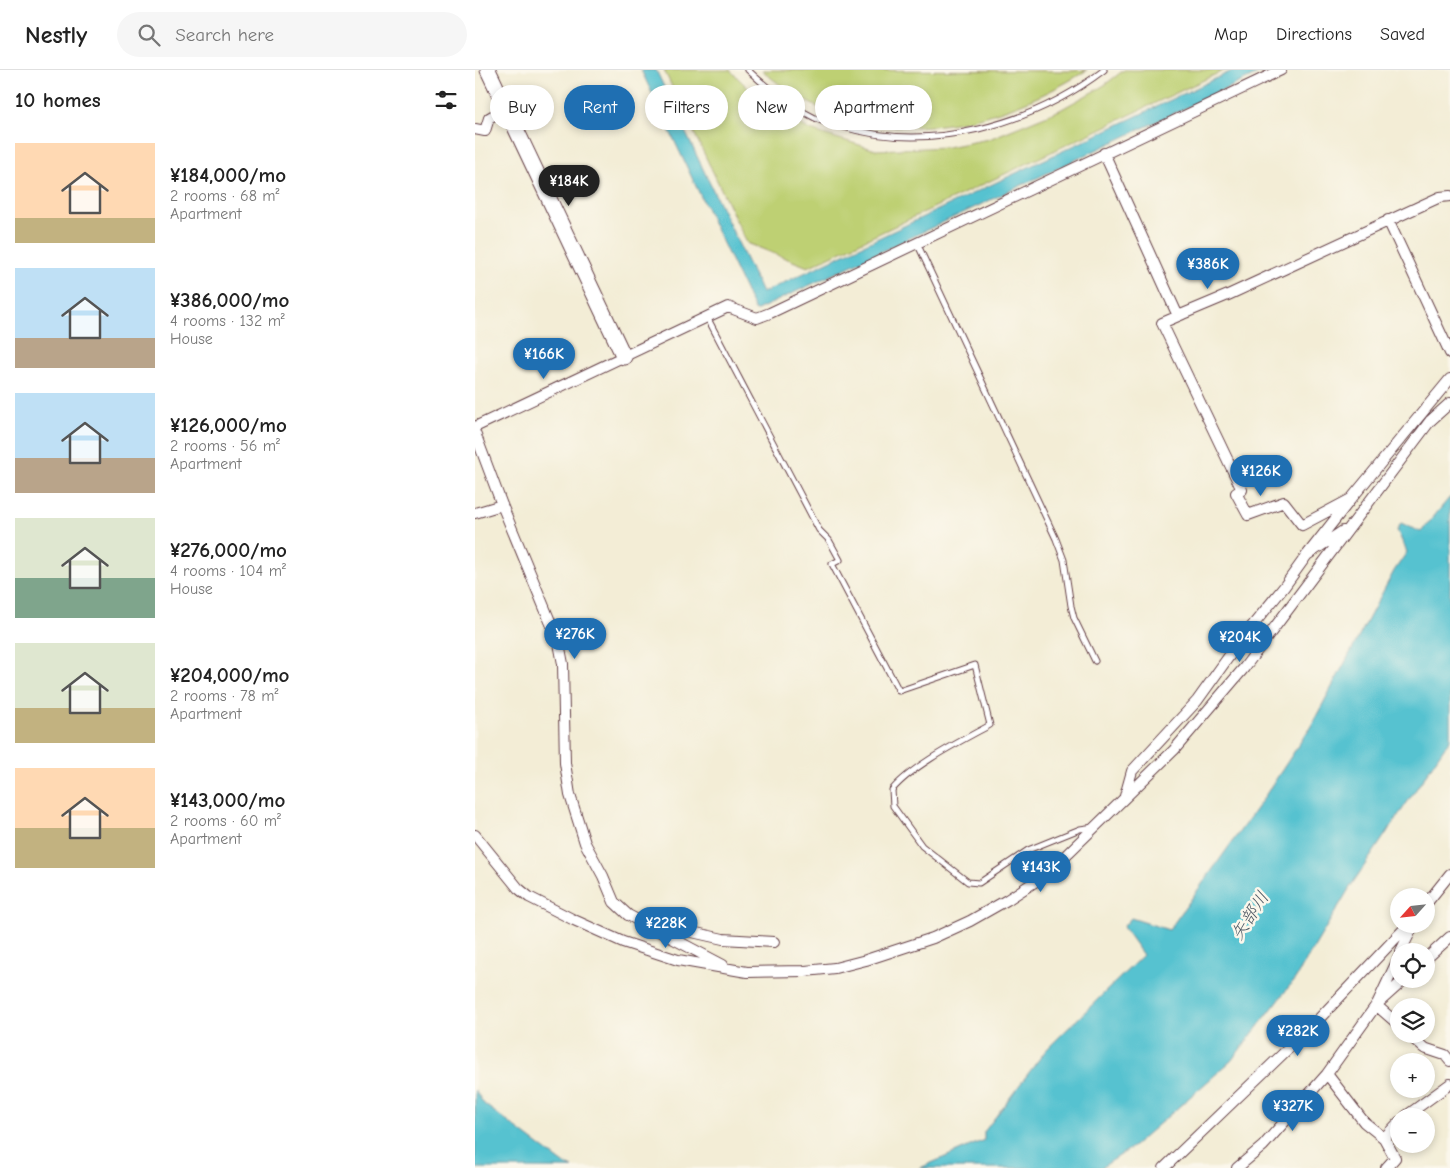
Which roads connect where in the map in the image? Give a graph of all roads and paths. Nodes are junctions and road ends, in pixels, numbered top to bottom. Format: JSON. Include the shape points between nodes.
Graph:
{"nodes":[{"id":1,"x":488,"y":70,"type":"edge"},
{"id":2,"x":748,"y":70,"type":"edge"},
{"id":3,"x":1104,"y":70,"type":"edge"},
{"id":4,"x":1281,"y":70,"type":"edge"},
{"id":5,"x":495,"y":85,"type":"edge"},
{"id":6,"x":490,"y":117,"type":"edge"},
{"id":7,"x":475,"y":129,"type":"edge"},
{"id":8,"x":516,"y":130,"type":"edge"},
{"id":9,"x":1104,"y":153,"type":"junction"},
{"id":10,"x":1450,"y":196,"type":"edge"},
{"id":11,"x":1388,"y":220,"type":"junction"},
{"id":12,"x":917,"y":243,"type":"junction"},
{"id":13,"x":1183,"y":314,"type":"junction"},
{"id":14,"x":707,"y":317,"type":"junction"},
{"id":15,"x":1450,"y":353,"type":"edge"},
{"id":16,"x":624,"y":357,"type":"junction"},
{"id":17,"x":1450,"y":379,"type":"edge"},
{"id":18,"x":1450,"y":402,"type":"edge"},
{"id":19,"x":475,"y":426,"type":"edge"},
{"id":20,"x":475,"y":433,"type":"edge"},
{"id":21,"x":1351,"y":500,"type":"junction"},
{"id":22,"x":502,"y":504,"type":"junction"},
{"id":23,"x":475,"y":514,"type":"edge"},
{"id":24,"x":1351,"y":526,"type":"junction"},
{"id":25,"x":1307,"y":555,"type":"junction"},
{"id":26,"x":1095,"y":661,"type":"dead end"},
{"id":27,"x":1125,"y":797,"type":"junction"},
{"id":28,"x":1095,"y":826,"type":"junction"},
{"id":29,"x":475,"y":835,"type":"edge"},
{"id":30,"x":1450,"y":874,"type":"edge"},
{"id":31,"x":1435,"y":893,"type":"edge"},
{"id":32,"x":639,"y":920,"type":"junction"},
{"id":33,"x":1400,"y":933,"type":"edge"},
{"id":34,"x":1450,"y":937,"type":"edge"},
{"id":35,"x":774,"y":942,"type":"dead end"},
{"id":36,"x":1435,"y":951,"type":"edge"},
{"id":37,"x":735,"y":970,"type":"junction"},
{"id":38,"x":1390,"y":976,"type":"edge"},
{"id":39,"x":1395,"y":988,"type":"edge"},
{"id":40,"x":1376,"y":1005,"type":"junction"},
{"id":41,"x":1390,"y":1018,"type":"edge"},
{"id":42,"x":1418,"y":1043,"type":"edge"},
{"id":43,"x":1450,"y":1061,"type":"edge"},
{"id":44,"x":1327,"y":1074,"type":"junction"},
{"id":45,"x":1450,"y":1084,"type":"edge"},
{"id":46,"x":1417,"y":1108,"type":"edge"},
{"id":47,"x":1390,"y":1131,"type":"edge"},
{"id":48,"x":1383,"y":1138,"type":"junction"},
{"id":49,"x":1164,"y":1168,"type":"edge"},
{"id":50,"x":1237,"y":1168,"type":"edge"},
{"id":51,"x":1386,"y":1168,"type":"edge"}],
"edges":[{"from":1,"to":5,"type":"street"},
{"from":2,"to":3,"type":"lane","via":[[774,94],[816,119],[862,133],[911,138],[957,133],[1002,123],[1048,105]]},
{"from":4,"to":9,"type":"street"},
{"from":6,"to":7,"type":"street","via":[[485,131]]},
{"from":8,"to":16,"type":"street"},
{"from":9,"to":12,"type":"street"},
{"from":9,"to":13,"type":"street","via":[[1178,316]]},
{"from":10,"to":11,"type":"street","via":[[1440,196]]},
{"from":11,"to":13,"type":"street"},
{"from":11,"to":15,"type":"street"},
{"from":12,"to":14,"type":"street","via":[[757,318],[728,307]]},
{"from":12,"to":26,"type":"lane","via":[[1057,540],[1064,560],[1074,618]]},
{"from":13,"to":21,"type":"street","via":[[1163,323],[1241,490],[1236,493],[1248,515],[1284,502],[1302,525]]},
{"from":14,"to":16,"type":"street"},
{"from":14,"to":28,"type":"lane","via":[[819,530],[840,560],[832,564],[899,691],[975,665],[990,725],[917,769],[892,790],[893,806],[922,846],[968,882],[979,883],[1028,850]]},
{"from":16,"to":19,"type":"street"},
{"from":17,"to":21,"type":"street"},
{"from":18,"to":24,"type":"street","via":[[1430,421]]},
{"from":20,"to":22,"type":"street"},
{"from":21,"to":25,"type":"street"},
{"from":22,"to":23,"type":"street"},
{"from":22,"to":32,"type":"street","via":[[559,643],[563,664],[565,763],[585,843],[614,902]]},
{"from":24,"to":25,"type":"street"},
{"from":24,"to":27,"type":"street","via":[[1244,668],[1174,750]]},
{"from":25,"to":27,"type":"street","via":[[1197,701],[1132,771]]},
{"from":27,"to":28,"type":"street"},
{"from":28,"to":37,"type":"street","via":[[1035,881],[977,917],[933,938],[835,968]]},
{"from":29,"to":37,"type":"street","via":[[529,897],[623,942],[678,960]]},
{"from":30,"to":31,"type":"street"},
{"from":32,"to":35,"type":"street","via":[[723,939]]},
{"from":32,"to":37,"type":"street"},
{"from":33,"to":49,"type":"street","via":[[1315,1023]]},
{"from":34,"to":36,"type":"street"},
{"from":38,"to":40,"type":"street"},
{"from":39,"to":40,"type":"street"},
{"from":40,"to":41,"type":"street"},
{"from":40,"to":44,"type":"street"},
{"from":42,"to":43,"type":"street","via":[[1445,1055]]},
{"from":44,"to":48,"type":"street","via":[[1365,1122]]},
{"from":44,"to":50,"type":"street","via":[[1263,1146]]},
{"from":45,"to":46,"type":"street"},
{"from":47,"to":48,"type":"street"},
{"from":48,"to":51,"type":"street","via":[[1395,1158]]}]}
